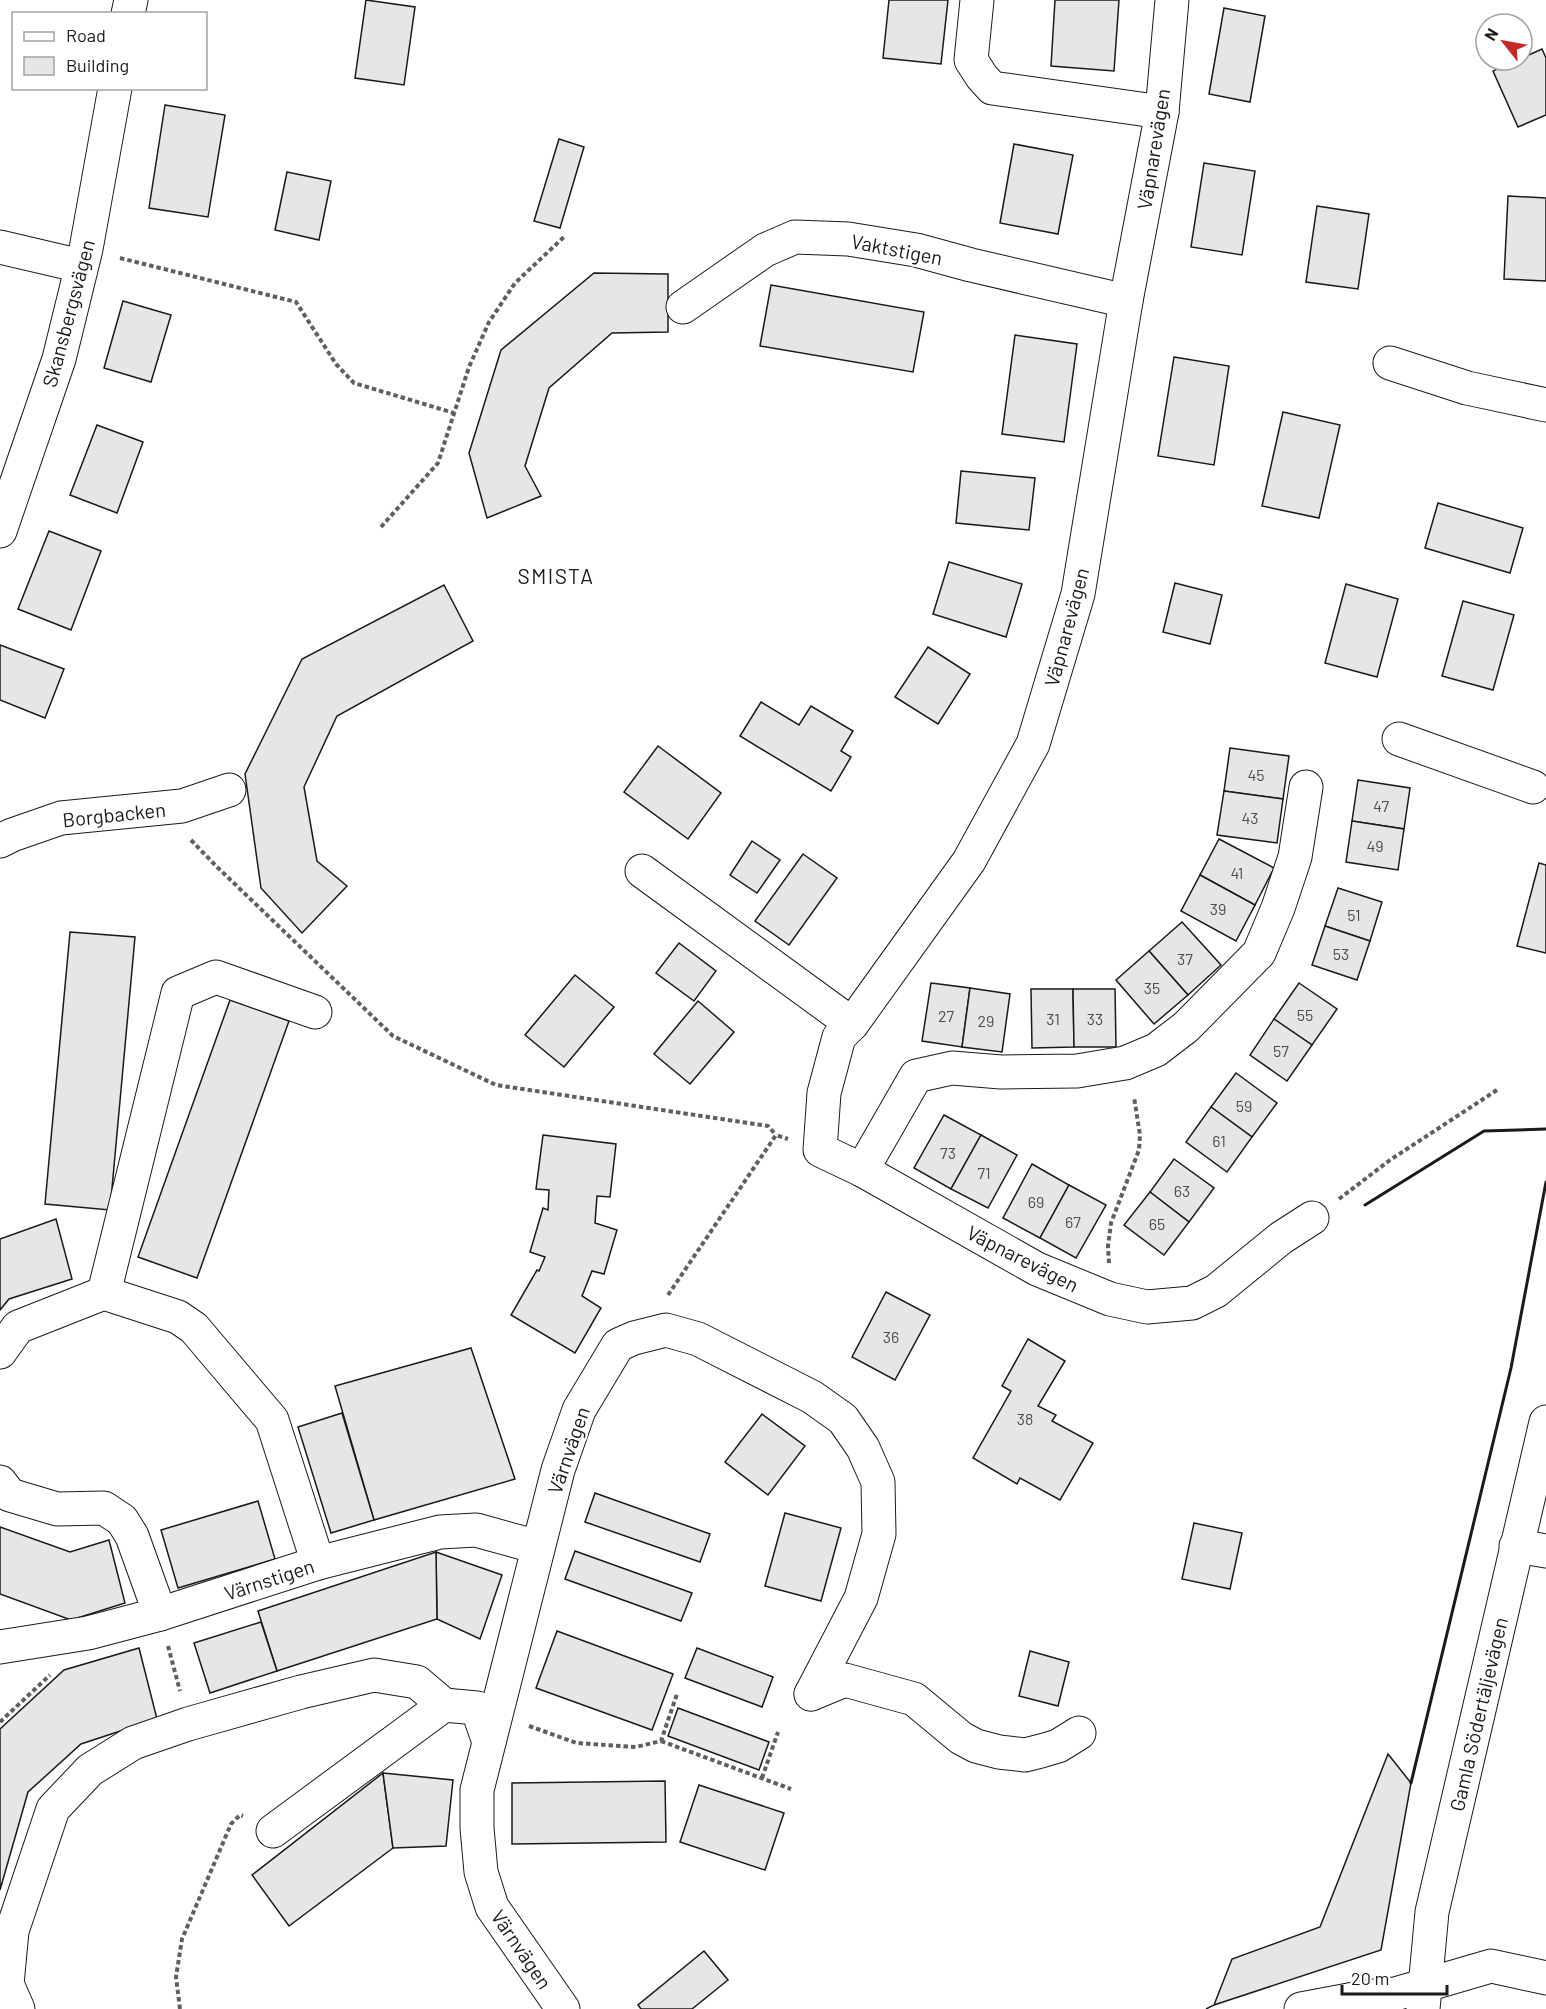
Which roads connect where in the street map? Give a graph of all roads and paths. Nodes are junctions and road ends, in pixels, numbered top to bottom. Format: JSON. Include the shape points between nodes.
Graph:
{"nodes":[{"id":1,"x":977,"y":0,"type":"edge"},
{"id":2,"x":1172,"y":0,"type":"edge"},
{"id":3,"x":115,"y":90,"type":"edge"},
{"id":4,"x":1162,"y":112,"type":"junction"},
{"id":5,"x":565,"y":236,"type":"dead end"},
{"id":6,"x":0,"y":247,"type":"edge"},
{"id":7,"x":84,"y":257,"type":"junction"},
{"id":8,"x":1126,"y":301,"type":"junction"},
{"id":9,"x":683,"y":307,"type":"dead end"},
{"id":10,"x":1390,"y":363,"type":"dead end"},
{"id":11,"x":1546,"y":405,"type":"edge"},
{"id":12,"x":454,"y":413,"type":"junction"},
{"id":13,"x":381,"y":527,"type":"dead end"},
{"id":14,"x":0,"y":531,"type":"edge"},
{"id":15,"x":1399,"y":739,"type":"dead end"},
{"id":16,"x":1306,"y":787,"type":"dead end"},
{"id":17,"x":1533,"y":787,"type":"dead end"},
{"id":18,"x":229,"y":790,"type":"dead end"},
{"id":19,"x":182,"y":807,"type":"junction"},
{"id":20,"x":0,"y":842,"type":"edge"},
{"id":21,"x":642,"y":871,"type":"dead end"},
{"id":22,"x":315,"y":1012,"type":"dead end"},
{"id":23,"x":852,"y":1024,"type":"junction"},
{"id":24,"x":1125,"y":1063,"type":"junction"},
{"id":25,"x":1497,"y":1090,"type":"dead end"},
{"id":26,"x":777,"y":1136,"type":"junction"},
{"id":27,"x":820,"y":1150,"type":"junction"},
{"id":28,"x":862,"y":1170,"type":"junction"},
{"id":29,"x":1312,"y":1218,"type":"joint"},
{"id":30,"x":1108,"y":1246,"type":"dead end"},
{"id":31,"x":104,"y":1293,"type":"junction"},
{"id":32,"x":666,"y":1330,"type":"junction"},
{"id":33,"x":0,"y":1352,"type":"edge"},
{"id":34,"x":1546,"y":1422,"type":"edge"},
{"id":35,"x":0,"y":1482,"type":"edge"},
{"id":36,"x":538,"y":1547,"type":"junction"},
{"id":37,"x":1531,"y":1548,"type":"edge"},
{"id":38,"x":318,"y":1563,"type":"junction"},
{"id":39,"x":163,"y":1625,"type":"junction"},
{"id":40,"x":0,"y":1647,"type":"edge"},
{"id":41,"x":58,"y":1667,"type":"dead end"},
{"id":42,"x":677,"y":1694,"type":"dead end"},
{"id":43,"x":444,"y":1705,"type":"junction"},
{"id":44,"x":0,"y":1722,"type":"edge"},
{"id":45,"x":188,"y":1724,"type":"junction"},
{"id":46,"x":492,"y":1728,"type":"junction"},
{"id":47,"x":778,"y":1731,"type":"dead end"},
{"id":48,"x":1079,"y":1733,"type":"dead end"},
{"id":49,"x":661,"y":1741,"type":"junction"},
{"id":50,"x":762,"y":1778,"type":"junction"},
{"id":51,"x":791,"y":1789,"type":"dead end"},
{"id":52,"x":273,"y":1831,"type":"joint"},
{"id":53,"x":1546,"y":1978,"type":"edge"},
{"id":54,"x":1424,"y":1997,"type":"edge"},
{"id":55,"x":18,"y":2009,"type":"edge"},
{"id":56,"x":180,"y":2009,"type":"edge"},
{"id":57,"x":563,"y":2009,"type":"edge"},
{"id":58,"x":1301,"y":2009,"type":"edge"}],
"edges":[{"from":1,"to":4,"type":"street","via":[[971,60],[992,88]]},
{"from":2,"to":4,"type":"street","name":"Väpnarevägen"},
{"from":3,"to":7,"type":"street","name":"Skansbergsvägen"},
{"from":4,"to":8,"type":"street","name":"Väpnarevägen"},
{"from":5,"to":12,"type":"path","via":[[515,283],[489,322]]},
{"from":6,"to":7,"type":"street"},
{"from":7,"to":12,"type":"path","via":[[296,302],[336,364],[354,383]]},
{"from":7,"to":14,"type":"street","name":"Skansbergsvägen","via":[[59,359]]},
{"from":8,"to":9,"type":"street","name":"Vaktstigen","via":[[916,250],[848,239],[795,237],[765,250]]},
{"from":8,"to":23,"type":"street","name":"Väpnarevägen","via":[[1078,594],[1033,744],[969,861]]},
{"from":10,"to":11,"type":"street","via":[[1467,388]]},
{"from":12,"to":13,"type":"path","via":[[438,463]]},
{"from":15,"to":17,"type":"street"},
{"from":16,"to":24,"type":"street","via":[[1295,857],[1259,953],[1186,1027],[1156,1050]]},
{"from":18,"to":19,"type":"street","name":"Borgbacken"},
{"from":19,"to":20,"type":"street","name":"Borgbacken","via":[[61,818]]},
{"from":19,"to":26,"type":"path","via":[[190,839],[393,1036],[496,1085],[768,1126]]},
{"from":21,"to":23,"type":"street"},
{"from":22,"to":31,"type":"street","via":[[216,977],[178,993]]},
{"from":23,"to":27,"type":"street","name":"Väpnarevägen","via":[[839,1037],[824,1093]]},
{"from":24,"to":28,"type":"street","via":[[1077,1071],[952,1068],[916,1076]]},
{"from":24,"to":30,"type":"path","via":[[1135,1101],[1140,1150],[1111,1223]]},
{"from":25,"to":29,"type":"path","via":[[1390,1160]]},
{"from":26,"to":27,"type":"path"},
{"from":26,"to":32,"type":"path","via":[[661,1305]]},
{"from":27,"to":28,"type":"street","name":"Väpnarevägen"},
{"from":28,"to":29,"type":"street","name":"Väpnarevägen","via":[[1036,1269],[1110,1299],[1147,1306],[1192,1303],[1216,1291]]},
{"from":31,"to":33,"type":"street","via":[[18,1327]]},
{"from":31,"to":38,"type":"street","via":[[178,1317],[194,1329],[272,1420]]},
{"from":32,"to":36,"type":"street","name":"Värnvägen","via":[[618,1345],[579,1410]]},
{"from":32,"to":48,"type":"street","name":"Värnvägen","via":[[698,1339],[812,1397],[835,1413],[863,1448],[878,1482],[879,1534],[861,1598],[811,1694],[845,1680],[914,1699],[961,1738],[999,1752],[1025,1755],[1058,1746]]},
{"from":34,"to":37,"type":"street","name":"Gamla Södertäljevägen"},
{"from":35,"to":39,"type":"street","via":[[10,1495],[57,1509],[104,1508],[122,1520],[132,1536]]},
{"from":36,"to":38,"type":"street","name":"Värnstigen","via":[[476,1530],[440,1532]]},
{"from":36,"to":46,"type":"street","name":"Värnvägen"},
{"from":37,"to":54,"type":"street","name":"Gamla Södertäljevägen","via":[[1432,1912]]},
{"from":38,"to":39,"type":"street","name":"Värnstigen"},
{"from":39,"to":40,"type":"street","name":"Värnstigen"},
{"from":39,"to":45,"type":"path"},
{"from":41,"to":44,"type":"path"},
{"from":42,"to":49,"type":"path"},
{"from":43,"to":45,"type":"street","via":[[417,1682],[374,1675]]},
{"from":43,"to":46,"type":"street","via":[[477,1708]]},
{"from":43,"to":52,"type":"street"},
{"from":45,"to":55,"type":"street","via":[[133,1743],[90,1770],[53,1809],[12,1931],[7,1983]]},
{"from":46,"to":49,"type":"path","via":[[577,1743],[636,1747]]},
{"from":46,"to":57,"type":"street","name":"Värnvägen","via":[[477,1790],[481,1872],[492,1907]]},
{"from":47,"to":50,"type":"path"},
{"from":49,"to":50,"type":"path"},
{"from":50,"to":51,"type":"path"},
{"from":52,"to":56,"type":"path","via":[[240,1815],[231,1824],[182,1939],[176,1977]]},
{"from":53,"to":54,"type":"street","via":[[1491,1966]]},
{"from":54,"to":58,"type":"street","via":[[1395,1994]]}]}
